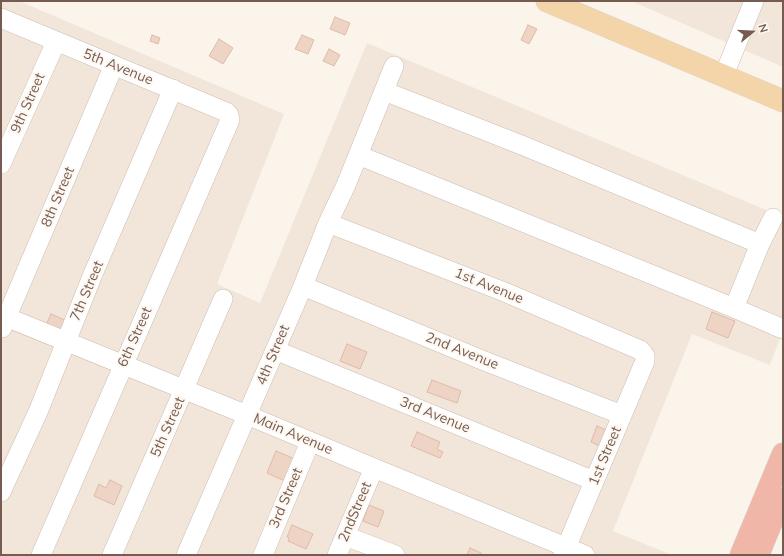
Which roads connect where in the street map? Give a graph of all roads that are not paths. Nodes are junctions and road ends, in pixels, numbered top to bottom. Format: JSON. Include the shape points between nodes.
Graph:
{"nodes":[{"id":1,"x":547,"y":1,"type":"edge"},
{"id":2,"x":754,"y":1,"type":"edge"},
{"id":3,"x":574,"y":6,"type":"edge"},
{"id":4,"x":1,"y":18,"type":"edge"},
{"id":5,"x":56,"y":42,"type":"junction"},
{"id":6,"x":114,"y":65,"type":"junction"},
{"id":7,"x":394,"y":66,"type":"dead end"},
{"id":8,"x":724,"y":75,"type":"junction"},
{"id":9,"x":173,"y":89,"type":"junction"},
{"id":10,"x":384,"y":91,"type":"junction"},
{"id":11,"x":783,"y":101,"type":"edge"},
{"id":12,"x":230,"y":120,"type":"joint"},
{"id":13,"x":358,"y":155,"type":"junction"},
{"id":14,"x":1,"y":164,"type":"edge"},
{"id":15,"x":773,"y":218,"type":"dead end"},
{"id":16,"x":328,"y":223,"type":"junction"},
{"id":17,"x":760,"y":244,"type":"junction"},
{"id":18,"x":303,"y":286,"type":"junction"},
{"id":19,"x":223,"y":299,"type":"dead end"},
{"id":20,"x":734,"y":308,"type":"junction"},
{"id":21,"x":3,"y":321,"type":"edge"},
{"id":22,"x":783,"y":329,"type":"edge"},
{"id":23,"x":65,"y":342,"type":"junction"},
{"id":24,"x":275,"y":350,"type":"junction"},
{"id":25,"x":645,"y":356,"type":"joint"},
{"id":26,"x":123,"y":365,"type":"junction"},
{"id":27,"x":184,"y":390,"type":"junction"},
{"id":28,"x":247,"y":415,"type":"junction"},
{"id":29,"x":622,"y":415,"type":"junction"},
{"id":30,"x":310,"y":442,"type":"junction"},
{"id":31,"x":783,"y":454,"type":"edge"},
{"id":32,"x":374,"y":468,"type":"junction"},
{"id":33,"x":594,"y":481,"type":"junction"},
{"id":34,"x":1,"y":492,"type":"edge"},
{"id":35,"x":783,"y":493,"type":"edge"},
{"id":36,"x":344,"y":536,"type":"junction"},
{"id":37,"x":565,"y":551,"type":"edge"},
{"id":38,"x":41,"y":555,"type":"edge"},
{"id":39,"x":112,"y":555,"type":"edge"},
{"id":40,"x":186,"y":555,"type":"edge"},
{"id":41,"x":263,"y":555,"type":"edge"},
{"id":42,"x":337,"y":555,"type":"edge"},
{"id":43,"x":395,"y":555,"type":"edge"},
{"id":44,"x":585,"y":555,"type":"edge"},
{"id":45,"x":741,"y":555,"type":"edge"},
{"id":46,"x":758,"y":555,"type":"edge"}],
"edges":[{"from":1,"to":3,"type":"main road"},
{"from":2,"to":8,"type":"street"},
{"from":3,"to":8,"type":"main road"},
{"from":4,"to":5,"type":"street","name":"5th Avenue"},
{"from":5,"to":6,"type":"street","name":"5th Avenue"},
{"from":5,"to":14,"type":"street","name":"9th Street"},
{"from":6,"to":9,"type":"street","name":"5th Avenue"},
{"from":6,"to":21,"type":"street","name":"8th Street"},
{"from":7,"to":10,"type":"street","name":"4th Street"},
{"from":8,"to":11,"type":"main road"},
{"from":9,"to":12,"type":"street","name":"5th Avenue","via":[[226,112]]},
{"from":9,"to":23,"type":"street","name":"7th Street"},
{"from":10,"to":13,"type":"street","name":"4th Street"},
{"from":10,"to":17,"type":"street"},
{"from":12,"to":26,"type":"street","name":"6th Street"},
{"from":13,"to":16,"type":"street","name":"4th Street"},
{"from":13,"to":20,"type":"street"},
{"from":15,"to":17,"type":"street"},
{"from":16,"to":18,"type":"street","name":"4th Street"},
{"from":16,"to":25,"type":"street","name":"1st Avenue","via":[[507,293],[640,350]]},
{"from":17,"to":20,"type":"street"},
{"from":18,"to":24,"type":"street","name":"4th Street"},
{"from":18,"to":29,"type":"street","name":"2nd Avenue"},
{"from":19,"to":27,"type":"street","name":"5th Street"},
{"from":20,"to":22,"type":"street"},
{"from":21,"to":23,"type":"street","name":"Main Avenue"},
{"from":23,"to":26,"type":"street","name":"Main Avenue"},
{"from":23,"to":34,"type":"street","name":"7th Street","via":[[38,412]]},
{"from":24,"to":28,"type":"street","name":"4th Street"},
{"from":24,"to":33,"type":"street","name":"3rd Avenue"},
{"from":25,"to":29,"type":"street","name":"1st Street"},
{"from":26,"to":27,"type":"street","name":"Main Avenue"},
{"from":26,"to":38,"type":"street","name":"6th Street"},
{"from":27,"to":28,"type":"street","name":"Main Avenue"},
{"from":27,"to":39,"type":"street","name":"5th Street"},
{"from":28,"to":30,"type":"street","name":"Main Avenue"},
{"from":28,"to":40,"type":"street","name":"4th Street"},
{"from":29,"to":33,"type":"street","name":"1st Street"},
{"from":30,"to":32,"type":"street","name":"Main Avenue"},
{"from":30,"to":41,"type":"street","name":"3rd Street"},
{"from":31,"to":45,"type":"highway"},
{"from":32,"to":36,"type":"street","name":"2ndStreet"},
{"from":32,"to":37,"type":"street","name":"Main Avenue"},
{"from":33,"to":37,"type":"street","name":"1st Street"},
{"from":35,"to":46,"type":"highway"},
{"from":36,"to":42,"type":"street","name":"2ndStreet"},
{"from":36,"to":43,"type":"street"},
{"from":37,"to":44,"type":"street","name":"Main Avenue"}]}
